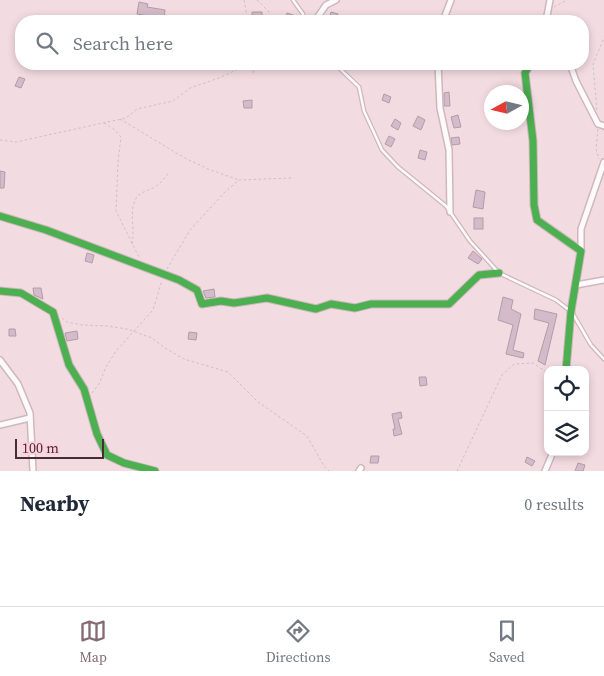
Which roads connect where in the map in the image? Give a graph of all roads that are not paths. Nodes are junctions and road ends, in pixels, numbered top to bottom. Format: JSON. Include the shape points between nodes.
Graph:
{"nodes":[{"id":1,"x":293,"y":0,"type":"edge"},
{"id":2,"x":336,"y":0,"type":"edge"},
{"id":3,"x":451,"y":0,"type":"edge"},
{"id":4,"x":550,"y":0,"type":"edge"},
{"id":5,"x":303,"y":15,"type":"edge"},
{"id":6,"x":319,"y":15,"type":"edge"},
{"id":7,"x":445,"y":15,"type":"edge"},
{"id":8,"x":548,"y":15,"type":"edge"},
{"id":9,"x":342,"y":70,"type":"edge"},
{"id":10,"x":438,"y":70,"type":"edge"},
{"id":11,"x":527,"y":70,"type":"edge"},
{"id":12,"x":572,"y":70,"type":"edge"},
{"id":13,"x":601,"y":125,"type":"edge"},
{"id":14,"x":604,"y":162,"type":"edge"},
{"id":15,"x":450,"y":212,"type":"junction"},
{"id":16,"x":0,"y":216,"type":"edge"},
{"id":17,"x":582,"y":251,"type":"junction"},
{"id":18,"x":500,"y":272,"type":"junction"},
{"id":19,"x":604,"y":280,"type":"edge"},
{"id":20,"x":576,"y":285,"type":"junction"},
{"id":21,"x":0,"y":290,"type":"edge"},
{"id":22,"x":571,"y":311,"type":"junction"},
{"id":23,"x":604,"y":359,"type":"edge"},
{"id":24,"x":0,"y":360,"type":"edge"},
{"id":25,"x":566,"y":366,"type":"edge"},
{"id":26,"x":30,"y":418,"type":"junction"},
{"id":27,"x":0,"y":425,"type":"edge"},
{"id":28,"x":551,"y":456,"type":"edge"},
{"id":29,"x":33,"y":471,"type":"edge"},
{"id":30,"x":155,"y":471,"type":"edge"},
{"id":31,"x":545,"y":471,"type":"edge"}],
"edges":[{"from":1,"to":5,"type":"lane"},
{"from":2,"to":6,"type":"street","via":[[326,5]]},
{"from":3,"to":7,"type":"street"},
{"from":4,"to":8,"type":"street"},
{"from":9,"to":15,"type":"lane","via":[[359,86],[364,111],[382,150]]},
{"from":10,"to":15,"type":"street","via":[[440,108],[449,150]]},
{"from":11,"to":17,"type":"street","via":[[537,220]]},
{"from":12,"to":13,"type":"street"},
{"from":14,"to":17,"type":"street","via":[[581,229]]},
{"from":15,"to":18,"type":"lane","via":[[470,242]]},
{"from":16,"to":18,"type":"street","via":[[164,274],[197,290],[202,304],[267,298],[316,309],[331,304],[355,308],[371,304],[449,304],[479,276]]},
{"from":17,"to":20,"type":"street"},
{"from":18,"to":22,"type":"lane"},
{"from":19,"to":20,"type":"street"},
{"from":20,"to":22,"type":"street"},
{"from":21,"to":30,"type":"street","via":[[21,293],[53,312],[69,365],[84,389],[97,434],[107,455]]},
{"from":22,"to":23,"type":"lane","via":[[591,345]]},
{"from":22,"to":25,"type":"street"},
{"from":24,"to":26,"type":"street","via":[[18,384]]},
{"from":26,"to":27,"type":"street"},
{"from":26,"to":29,"type":"street"},
{"from":28,"to":31,"type":"street"}]}
